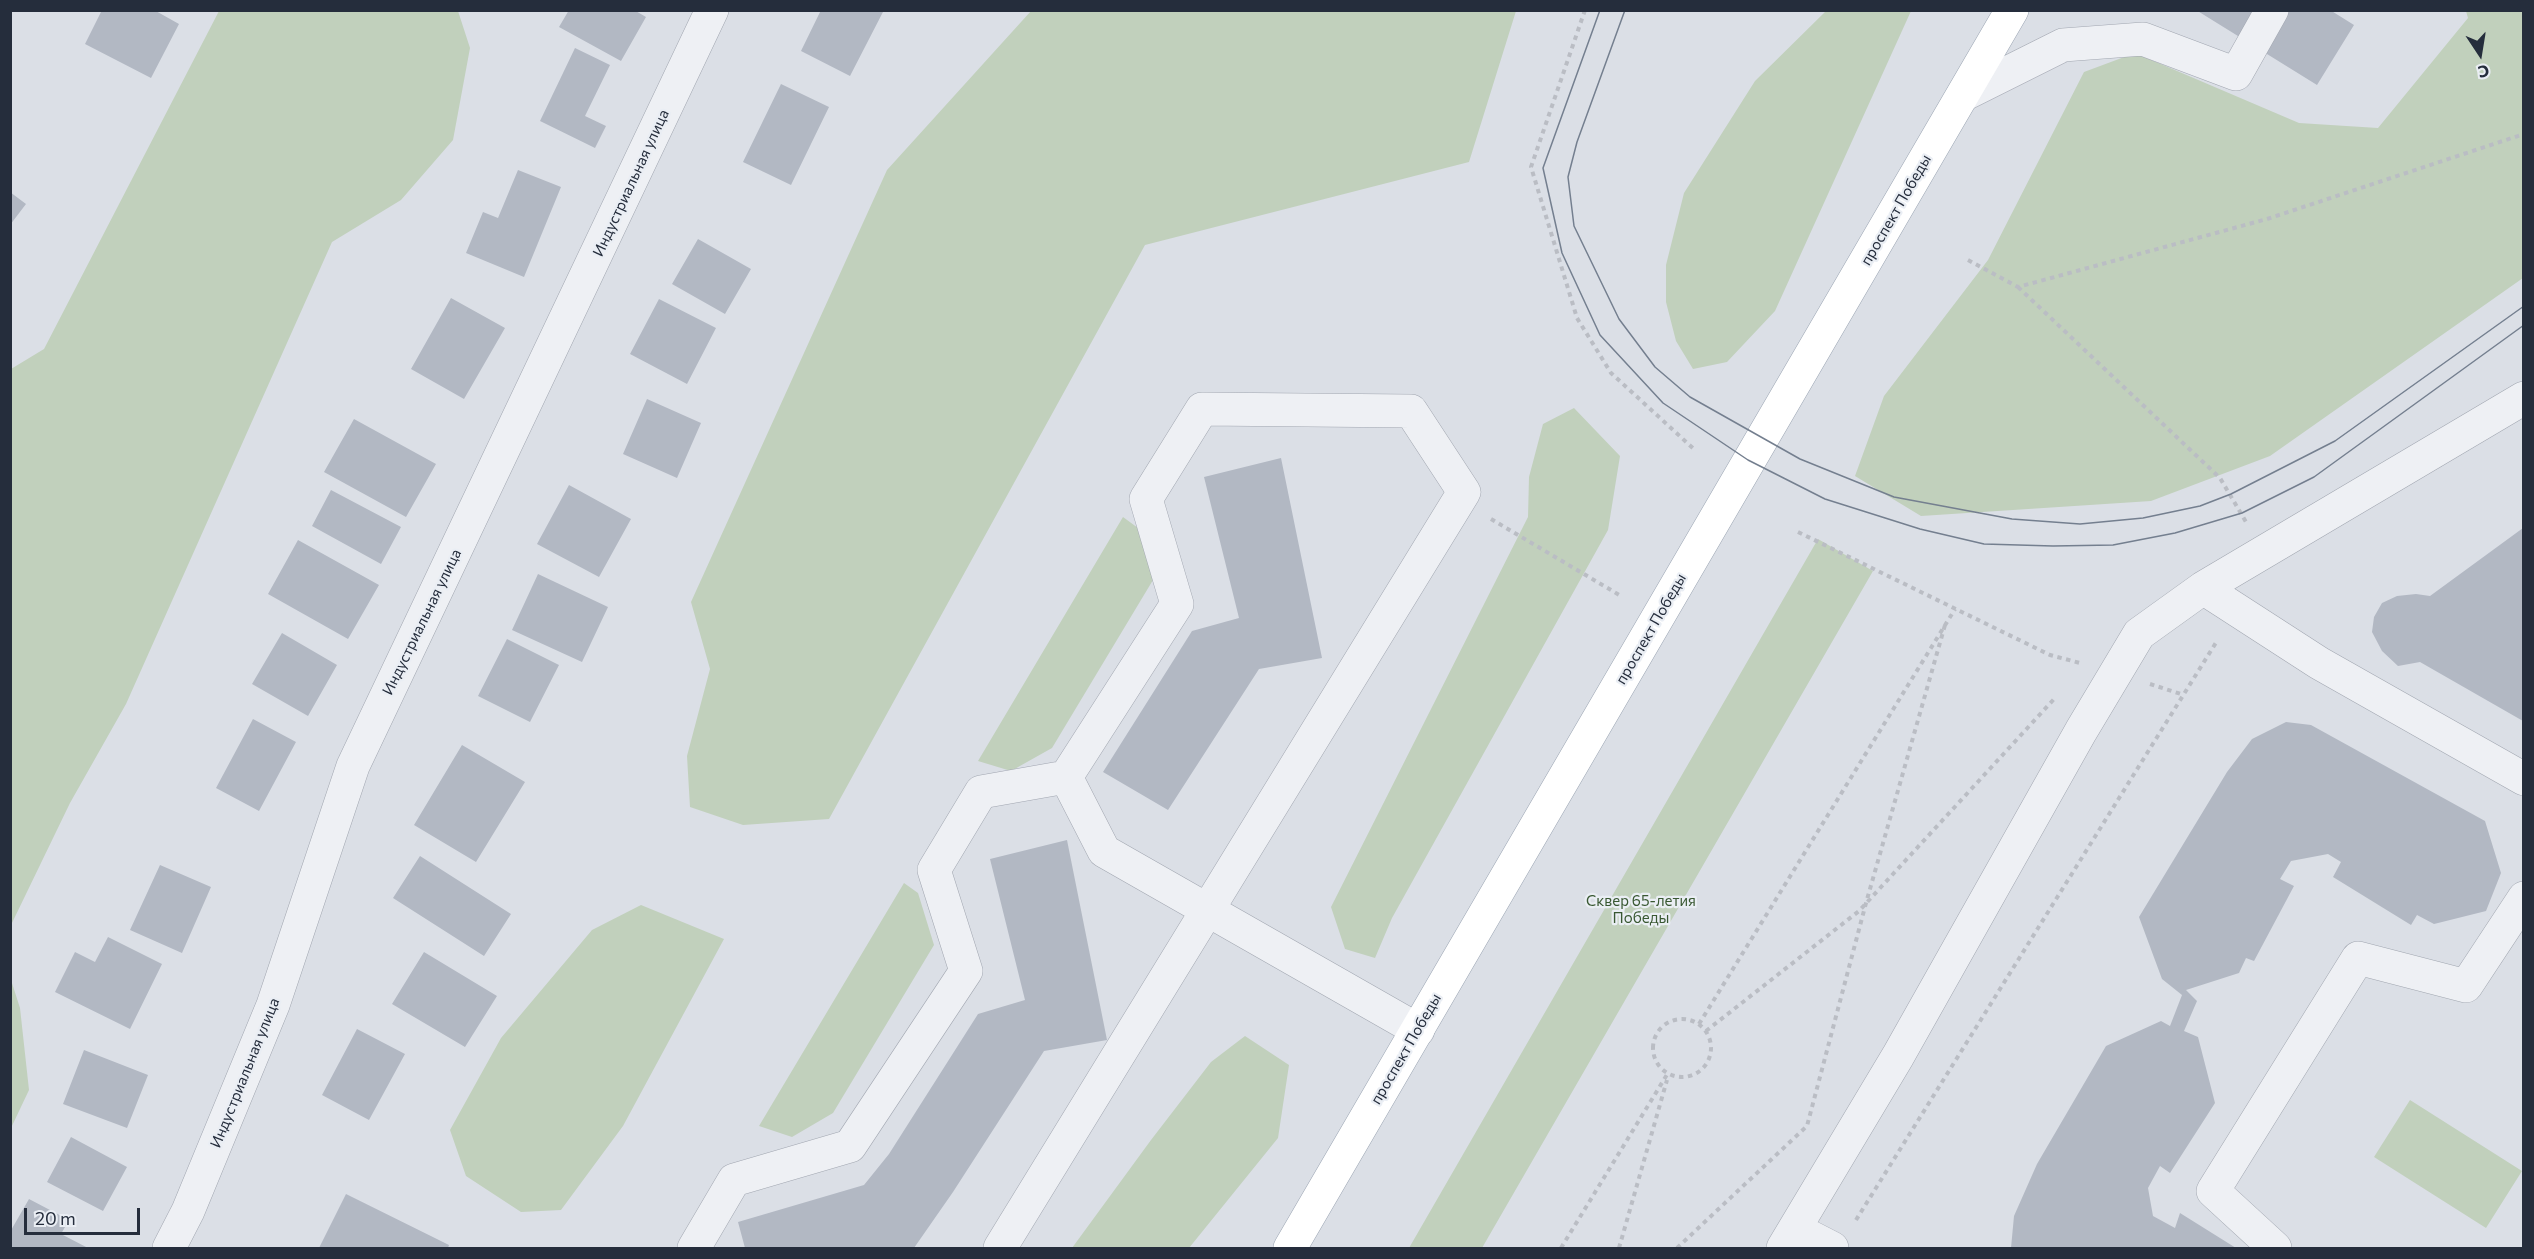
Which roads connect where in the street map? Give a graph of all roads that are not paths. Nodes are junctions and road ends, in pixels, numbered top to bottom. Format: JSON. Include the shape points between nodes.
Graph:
{"nodes":[{"id":1,"x":712,"y":10,"type":"edge"},
{"id":2,"x":2012,"y":10,"type":"edge"},
{"id":3,"x":2272,"y":10,"type":"edge"},
{"id":4,"x":1963,"y":95,"type":"junction"},
{"id":5,"x":2523,"y":398,"type":"edge"},
{"id":6,"x":2203,"y":588,"type":"junction"},
{"id":7,"x":1066,"y":777,"type":"junction"},
{"id":8,"x":2523,"y":779,"type":"edge"},
{"id":9,"x":2523,"y":898,"type":"edge"},
{"id":10,"x":1208,"y":910,"type":"junction"},
{"id":11,"x":1418,"y":1030,"type":"junction"},
{"id":12,"x":1789,"y":1238,"type":"edge"},
{"id":13,"x":1841,"y":1238,"type":"edge"},
{"id":14,"x":169,"y":1248,"type":"edge"},
{"id":15,"x":694,"y":1248,"type":"edge"},
{"id":16,"x":1000,"y":1248,"type":"edge"},
{"id":17,"x":1290,"y":1248,"type":"edge"},
{"id":18,"x":2275,"y":1248,"type":"edge"}],
"edges":[{"from":1,"to":14,"type":"street","name":"Индустриальная улица","via":[[353,766],[273,1005],[189,1211]]},
{"from":2,"to":4,"type":"main road","name":"проспект Победы"},
{"from":3,"to":4,"type":"street","via":[[2236,74],[2143,39],[2062,45]]},
{"from":4,"to":11,"type":"main road","name":"проспект Победы"},
{"from":5,"to":6,"type":"street"},
{"from":6,"to":8,"type":"street","via":[[2319,663]]},
{"from":6,"to":12,"type":"street","via":[[2139,634],[1898,1056]]},
{"from":7,"to":10,"type":"street","via":[[1104,851]]},
{"from":7,"to":10,"type":"street","via":[[1177,604],[1146,499],[1202,409],[1411,411],[1464,492]]},
{"from":7,"to":15,"type":"street","via":[[981,792],[934,870],[966,970],[850,1146],[734,1180]]},
{"from":9,"to":18,"type":"street","via":[[2466,986],[2358,958],[2213,1191]]},
{"from":10,"to":11,"type":"street"},
{"from":10,"to":16,"type":"street"},
{"from":11,"to":17,"type":"main road","name":"проспект Победы"},
{"from":12,"to":13,"type":"street"}]}
